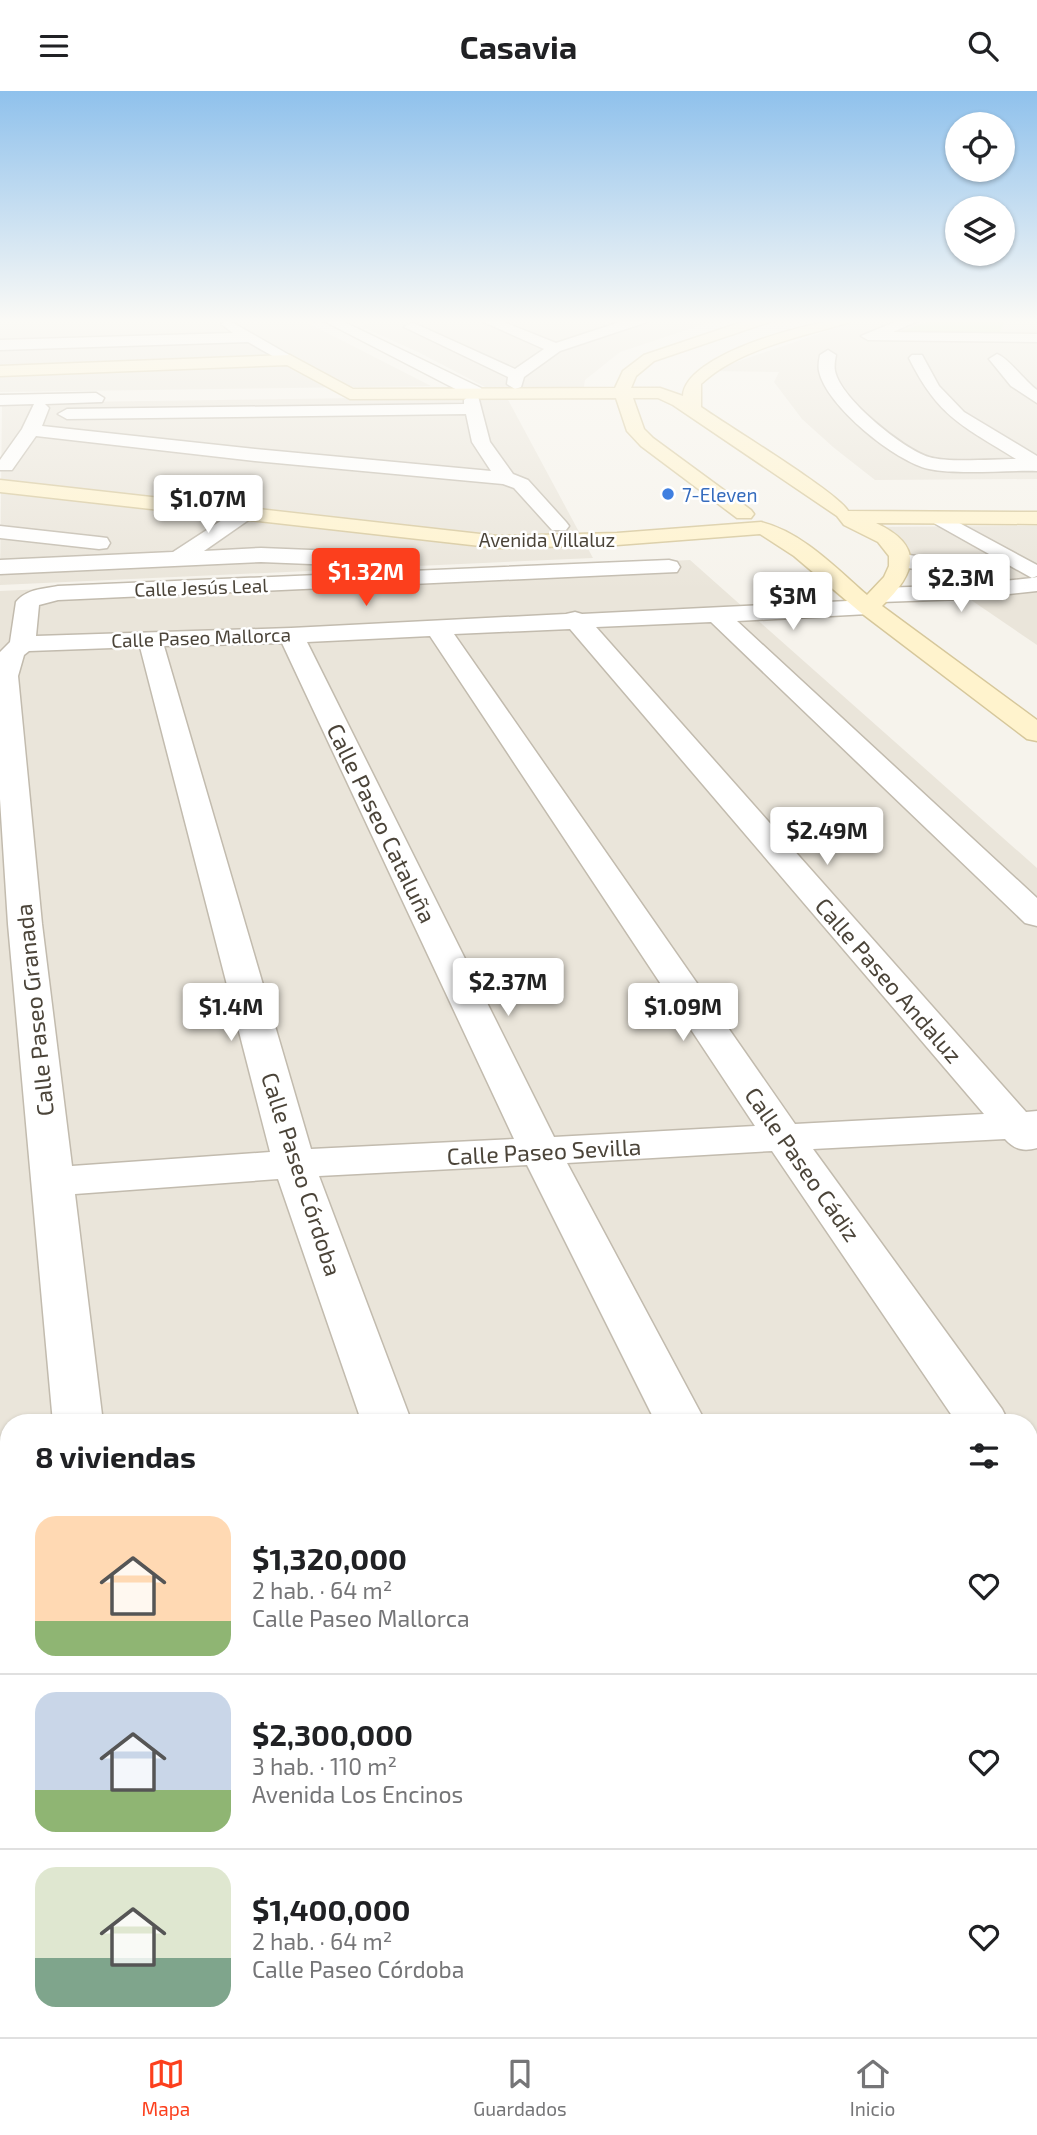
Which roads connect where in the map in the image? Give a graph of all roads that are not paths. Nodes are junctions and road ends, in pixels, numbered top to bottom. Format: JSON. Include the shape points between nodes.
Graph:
{"nodes":[{"id":1,"x":391,"y":410,"type":"edge"},
{"id":2,"x":475,"y":410,"type":"edge"},
{"id":3,"x":629,"y":410,"type":"edge"},
{"id":4,"x":696,"y":410,"type":"edge"},
{"id":5,"x":854,"y":410,"type":"edge"},
{"id":6,"x":951,"y":410,"type":"edge"},
{"id":7,"x":255,"y":412,"type":"junction"},
{"id":8,"x":371,"y":412,"type":"junction"},
{"id":9,"x":160,"y":413,"type":"junction"},
{"id":10,"x":36,"y":417,"type":"junction"},
{"id":11,"x":61,"y":434,"type":"junction"},
{"id":12,"x":148,"y":443,"type":"junction"},
{"id":13,"x":48,"y":451,"type":"dead end"},
{"id":14,"x":255,"y":456,"type":"junction"},
{"id":15,"x":1037,"y":464,"type":"edge"},
{"id":16,"x":381,"y":467,"type":"junction"},
{"id":17,"x":8,"y":472,"type":"edge"},
{"id":18,"x":506,"y":478,"type":"junction"},
{"id":19,"x":214,"y":490,"type":"dead end"},
{"id":20,"x":269,"y":496,"type":"junction"},
{"id":21,"x":504,"y":499,"type":"dead end"},
{"id":22,"x":303,"y":500,"type":"junction"},
{"id":23,"x":342,"y":504,"type":"dead end"},
{"id":24,"x":752,"y":508,"type":"junction"},
{"id":25,"x":243,"y":515,"type":"junction"},
{"id":26,"x":703,"y":515,"type":"junction"},
{"id":27,"x":939,"y":518,"type":"junction"},
{"id":28,"x":1037,"y":518,"type":"edge"},
{"id":29,"x":276,"y":519,"type":"junction"},
{"id":30,"x":827,"y":528,"type":"junction"},
{"id":31,"x":764,"y":529,"type":"junction"},
{"id":32,"x":0,"y":531,"type":"edge"},
{"id":33,"x":726,"y":532,"type":"junction"},
{"id":34,"x":565,"y":533,"type":"junction"},
{"id":35,"x":542,"y":541,"type":"junction"},
{"id":36,"x":442,"y":553,"type":"dead end"},
{"id":37,"x":224,"y":555,"type":"junction"},
{"id":38,"x":140,"y":559,"type":"junction"},
{"id":39,"x":179,"y":559,"type":"junction"},
{"id":40,"x":902,"y":561,"type":"junction"},
{"id":41,"x":669,"y":566,"type":"dead end"},
{"id":42,"x":0,"y":567,"type":"edge"},
{"id":43,"x":1037,"y":573,"type":"edge"},
{"id":44,"x":1037,"y":582,"type":"edge"},
{"id":45,"x":965,"y":592,"type":"junction"},
{"id":46,"x":875,"y":601,"type":"junction"},
{"id":47,"x":29,"y":602,"type":"joint"},
{"id":48,"x":1024,"y":606,"type":"dead end"},
{"id":49,"x":715,"y":613,"type":"junction"},
{"id":50,"x":575,"y":619,"type":"junction"},
{"id":51,"x":436,"y":626,"type":"junction"},
{"id":52,"x":291,"y":635,"type":"junction"},
{"id":53,"x":150,"y":639,"type":"junction"},
{"id":54,"x":22,"y":645,"type":"junction"},
{"id":55,"x":1037,"y":733,"type":"edge"},
{"id":56,"x":1037,"y":916,"type":"edge"},
{"id":57,"x":12,"y":932,"type":"edge"},
{"id":58,"x":1030,"y":1133,"type":"edge"},
{"id":59,"x":782,"y":1136,"type":"junction"},
{"id":60,"x":541,"y":1153,"type":"junction"},
{"id":61,"x":294,"y":1164,"type":"junction"},
{"id":62,"x":51,"y":1182,"type":"junction"},
{"id":63,"x":77,"y":1414,"type":"edge"},
{"id":64,"x":384,"y":1414,"type":"edge"},
{"id":65,"x":676,"y":1414,"type":"edge"},
{"id":66,"x":978,"y":1414,"type":"edge"}],
"edges":[{"from":1,"to":8,"type":"street"},
{"from":2,"to":18,"type":"street","via":[[481,442]]},
{"from":3,"to":24,"type":"street","via":[[636,431],[647,442],[712,491]]},
{"from":4,"to":30,"type":"street","via":[[793,493],[819,505]]},
{"from":5,"to":15,"type":"street","via":[[918,460],[932,464]]},
{"from":6,"to":15,"type":"street"},
{"from":7,"to":8,"type":"street"},
{"from":7,"to":9,"type":"street"},
{"from":7,"to":14,"type":"street"},
{"from":8,"to":16,"type":"street"},
{"from":9,"to":10,"type":"street"},
{"from":9,"to":12,"type":"street"},
{"from":10,"to":11,"type":"street"},
{"from":10,"to":17,"type":"street"},
{"from":11,"to":12,"type":"street"},
{"from":11,"to":13,"type":"street"},
{"from":12,"to":14,"type":"street"},
{"from":14,"to":16,"type":"street"},
{"from":16,"to":18,"type":"street"},
{"from":17,"to":25,"type":"street","name":"Avenida Villaluz"},
{"from":18,"to":21,"type":"street","via":[[495,484]]},
{"from":18,"to":34,"type":"street","via":[[521,484]]},
{"from":19,"to":20,"type":"street"},
{"from":20,"to":22,"type":"street"},
{"from":20,"to":25,"type":"street"},
{"from":22,"to":23,"type":"street"},
{"from":22,"to":29,"type":"street"},
{"from":24,"to":26,"type":"street","name":"Avenida Villaluz"},
{"from":24,"to":31,"type":"street","via":[[744,520]]},
{"from":25,"to":29,"type":"street","name":"Avenida Villaluz"},
{"from":25,"to":39,"type":"street"},
{"from":26,"to":33,"type":"street","via":[[727,520],[731,528]]},
{"from":26,"to":34,"type":"street","name":"Avenida Villaluz"},
{"from":27,"to":28,"type":"street"},
{"from":27,"to":30,"type":"street"},
{"from":27,"to":43,"type":"street"},
{"from":29,"to":35,"type":"street","name":"Avenida Villaluz","via":[[498,542]]},
{"from":29,"to":37,"type":"street"},
{"from":30,"to":31,"type":"street"},
{"from":30,"to":40,"type":"street","via":[[888,538],[901,550]]},
{"from":30,"to":46,"type":"street"},
{"from":31,"to":33,"type":"street","name":"Avenida Villaluz"},
{"from":32,"to":38,"type":"street","via":[[102,544]]},
{"from":33,"to":34,"type":"street","name":"Avenida Villaluz"},
{"from":34,"to":35,"type":"street","name":"Avenida Villaluz"},
{"from":34,"to":35,"type":"street","name":"Avenida Villaluz","via":[[521,522]]},
{"from":36,"to":37,"type":"street","via":[[418,564]]},
{"from":37,"to":39,"type":"street"},
{"from":38,"to":39,"type":"street"},
{"from":38,"to":42,"type":"street"},
{"from":40,"to":44,"type":"street"},
{"from":40,"to":46,"type":"street","via":[[895,578]]},
{"from":41,"to":47,"type":"street","name":"Calle Jesús Leal","via":[[58,593]]},
{"from":44,"to":45,"type":"street"},
{"from":45,"to":46,"type":"street","name":"Calle Paseo Mallorca"},
{"from":45,"to":48,"type":"street"},
{"from":46,"to":49,"type":"street","name":"Calle Paseo Mallorca"},
{"from":46,"to":55,"type":"street"},
{"from":47,"to":54,"type":"street","name":"Calle Paseo Granada"},
{"from":49,"to":50,"type":"street","name":"Calle Paseo Mallorca"},
{"from":49,"to":56,"type":"street"},
{"from":50,"to":51,"type":"street","name":"Calle Paseo Mallorca"},
{"from":50,"to":58,"type":"street","name":"Calle Paseo Andaluz"},
{"from":51,"to":52,"type":"street","name":"Calle Paseo Mallorca"},
{"from":51,"to":59,"type":"street","name":"Calle Paseo Cádiz"},
{"from":52,"to":53,"type":"street","name":"Calle Paseo Mallorca"},
{"from":52,"to":60,"type":"street","name":"Calle Paseo Cataluña"},
{"from":53,"to":54,"type":"street","name":"Calle Paseo Mallorca"},
{"from":53,"to":61,"type":"street","name":"Calle Paseo Córdoba"},
{"from":54,"to":57,"type":"street","name":"Calle Paseo Granada","via":[[13,650],[5,676]]},
{"from":57,"to":62,"type":"street","name":"Calle Paseo Granada"},
{"from":58,"to":59,"type":"street","name":"Calle Paseo Sevilla"},
{"from":59,"to":60,"type":"street","name":"Calle Paseo Sevilla"},
{"from":59,"to":66,"type":"street","name":"Calle Paseo Cádiz"},
{"from":60,"to":61,"type":"street","name":"Calle Paseo Sevilla"},
{"from":60,"to":65,"type":"street","name":"Calle Paseo Cataluña"},
{"from":61,"to":62,"type":"street","name":"Calle Paseo Sevilla"},
{"from":61,"to":64,"type":"street","name":"Calle Paseo Córdoba"},
{"from":62,"to":63,"type":"street","name":"Calle Paseo Granada"}]}
